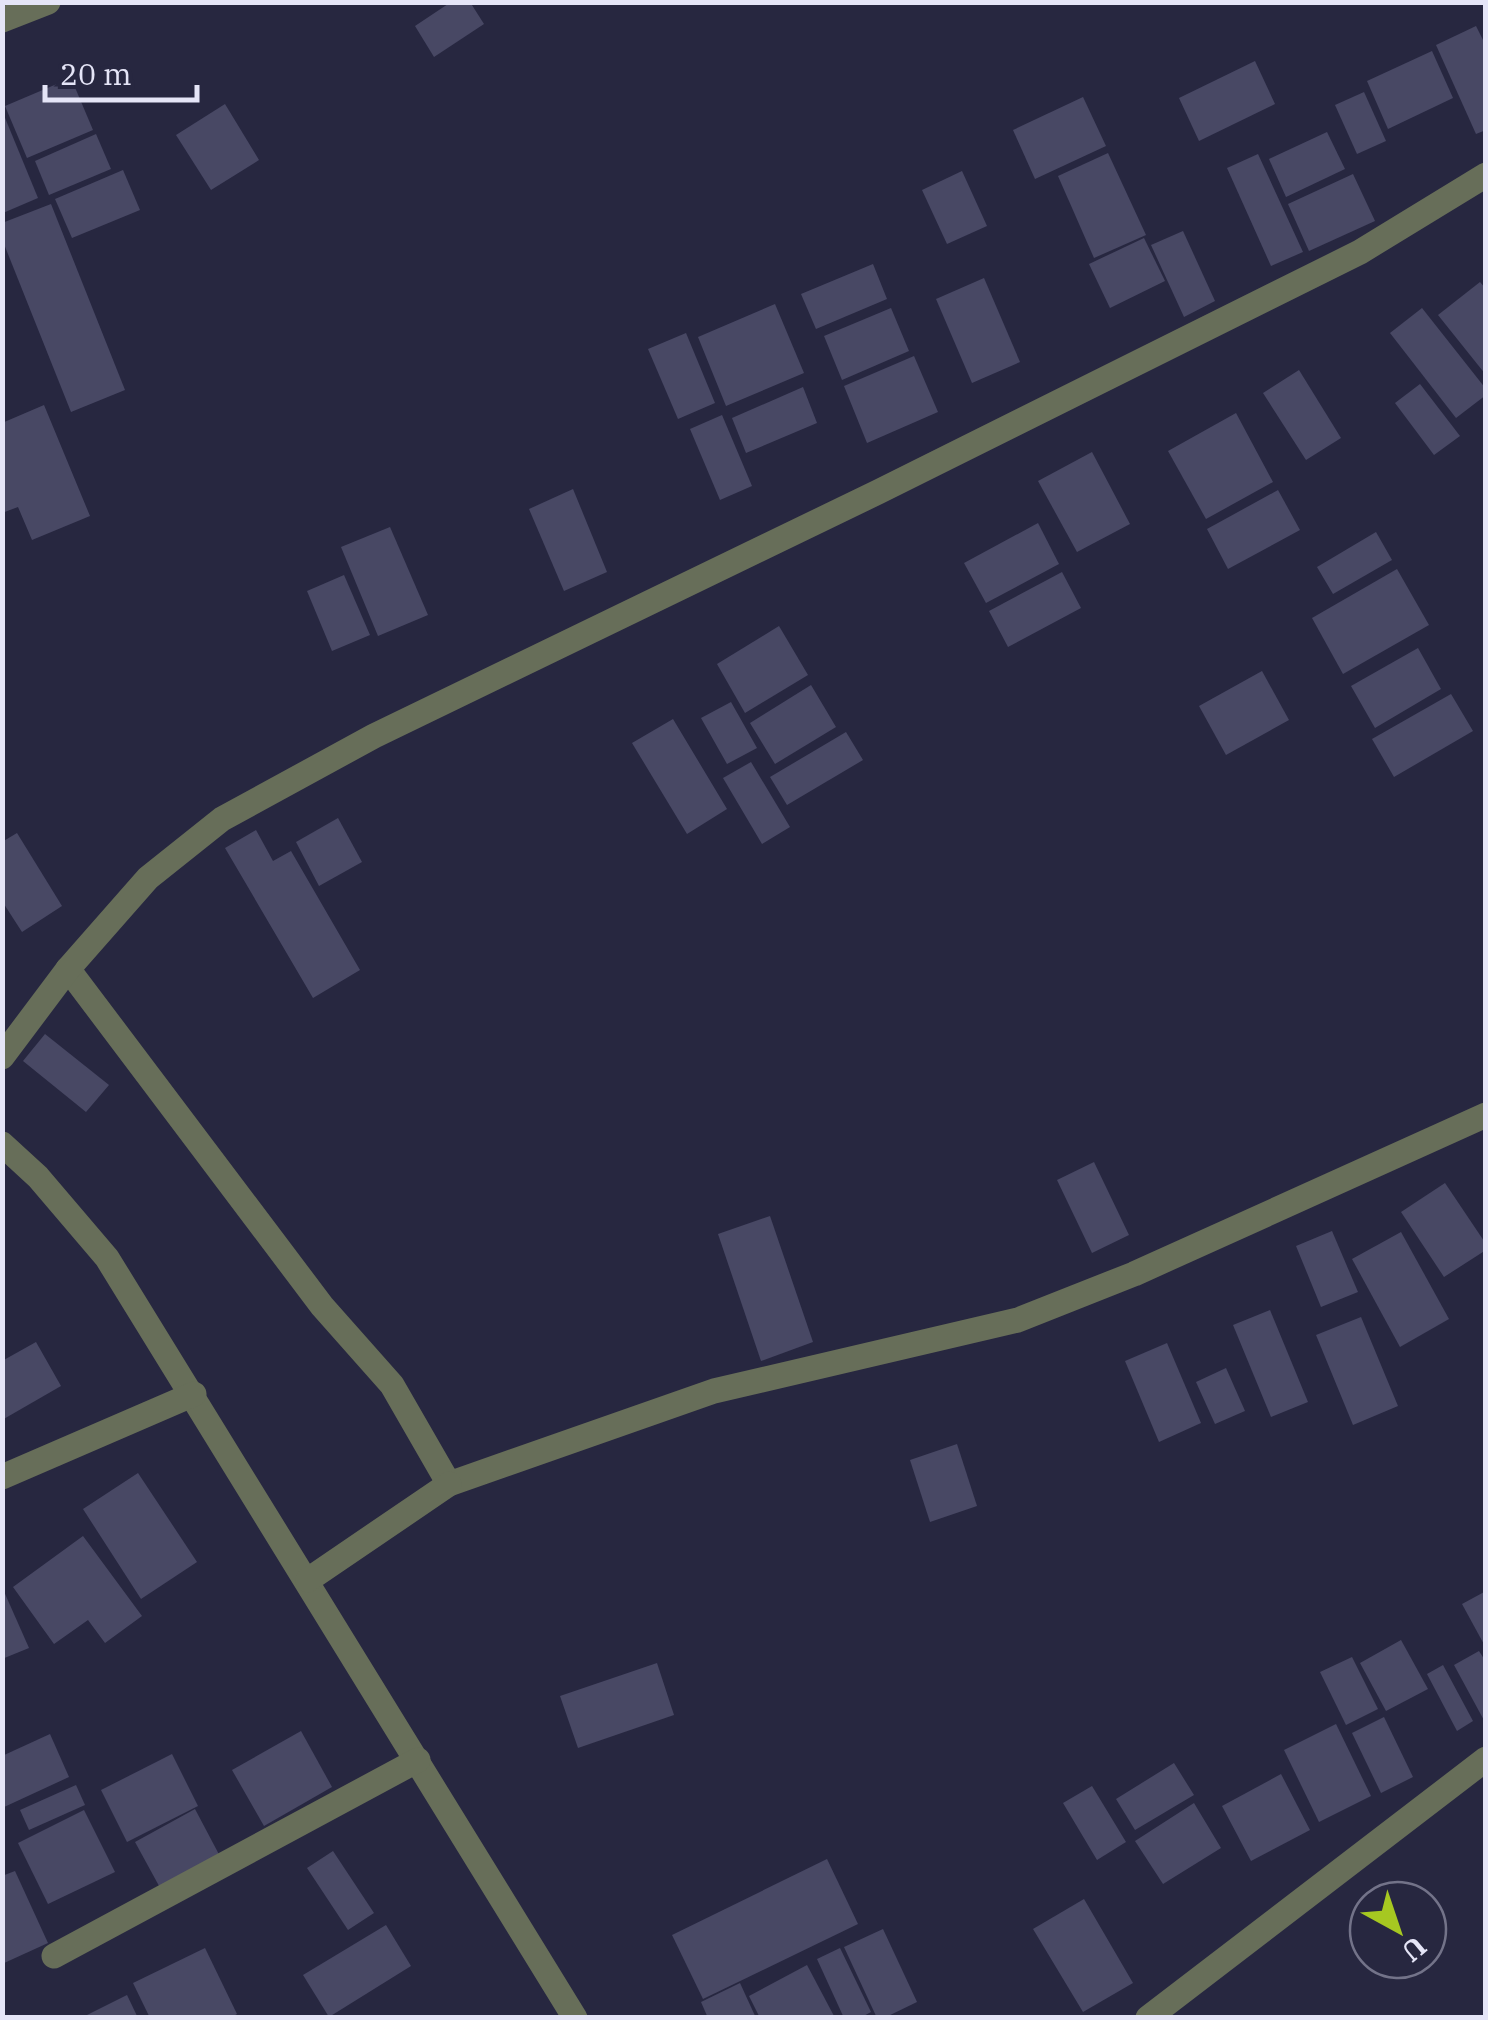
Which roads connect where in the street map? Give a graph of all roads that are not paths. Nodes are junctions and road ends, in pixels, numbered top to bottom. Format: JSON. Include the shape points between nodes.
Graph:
{"nodes":[{"id":1,"x":48,"y":2,"type":"edge"},
{"id":2,"x":2,"y":20,"type":"edge"},
{"id":3,"x":1486,"y":175,"type":"edge"},
{"id":4,"x":68,"y":969,"type":"junction"},
{"id":5,"x":2,"y":1058,"type":"edge"},
{"id":6,"x":1486,"y":1114,"type":"edge"},
{"id":7,"x":2,"y":1144,"type":"edge"},
{"id":8,"x":194,"y":1394,"type":"junction"},
{"id":9,"x":2,"y":1477,"type":"edge"},
{"id":10,"x":449,"y":1484,"type":"junction"},
{"id":11,"x":308,"y":1580,"type":"junction"},
{"id":12,"x":1486,"y":1759,"type":"edge"},
{"id":13,"x":418,"y":1760,"type":"junction"},
{"id":14,"x":54,"y":1956,"type":"dead end"},
{"id":15,"x":575,"y":2018,"type":"edge"},
{"id":16,"x":1148,"y":2018,"type":"edge"}],
"edges":[{"from":1,"to":2,"type":"street"},
{"from":3,"to":4,"type":"street","via":[[1360,252],[374,736],[222,820],[148,878]]},
{"from":4,"to":5,"type":"street"},
{"from":4,"to":10,"type":"street","via":[[322,1306],[392,1385]]},
{"from":6,"to":10,"type":"street","via":[[1018,1320],[714,1392]]},
{"from":7,"to":8,"type":"street","via":[[107,1258]]},
{"from":8,"to":9,"type":"street"},
{"from":8,"to":11,"type":"street"},
{"from":10,"to":11,"type":"street"},
{"from":11,"to":13,"type":"street"},
{"from":12,"to":16,"type":"street"},
{"from":13,"to":14,"type":"street"},
{"from":13,"to":15,"type":"street"}]}
